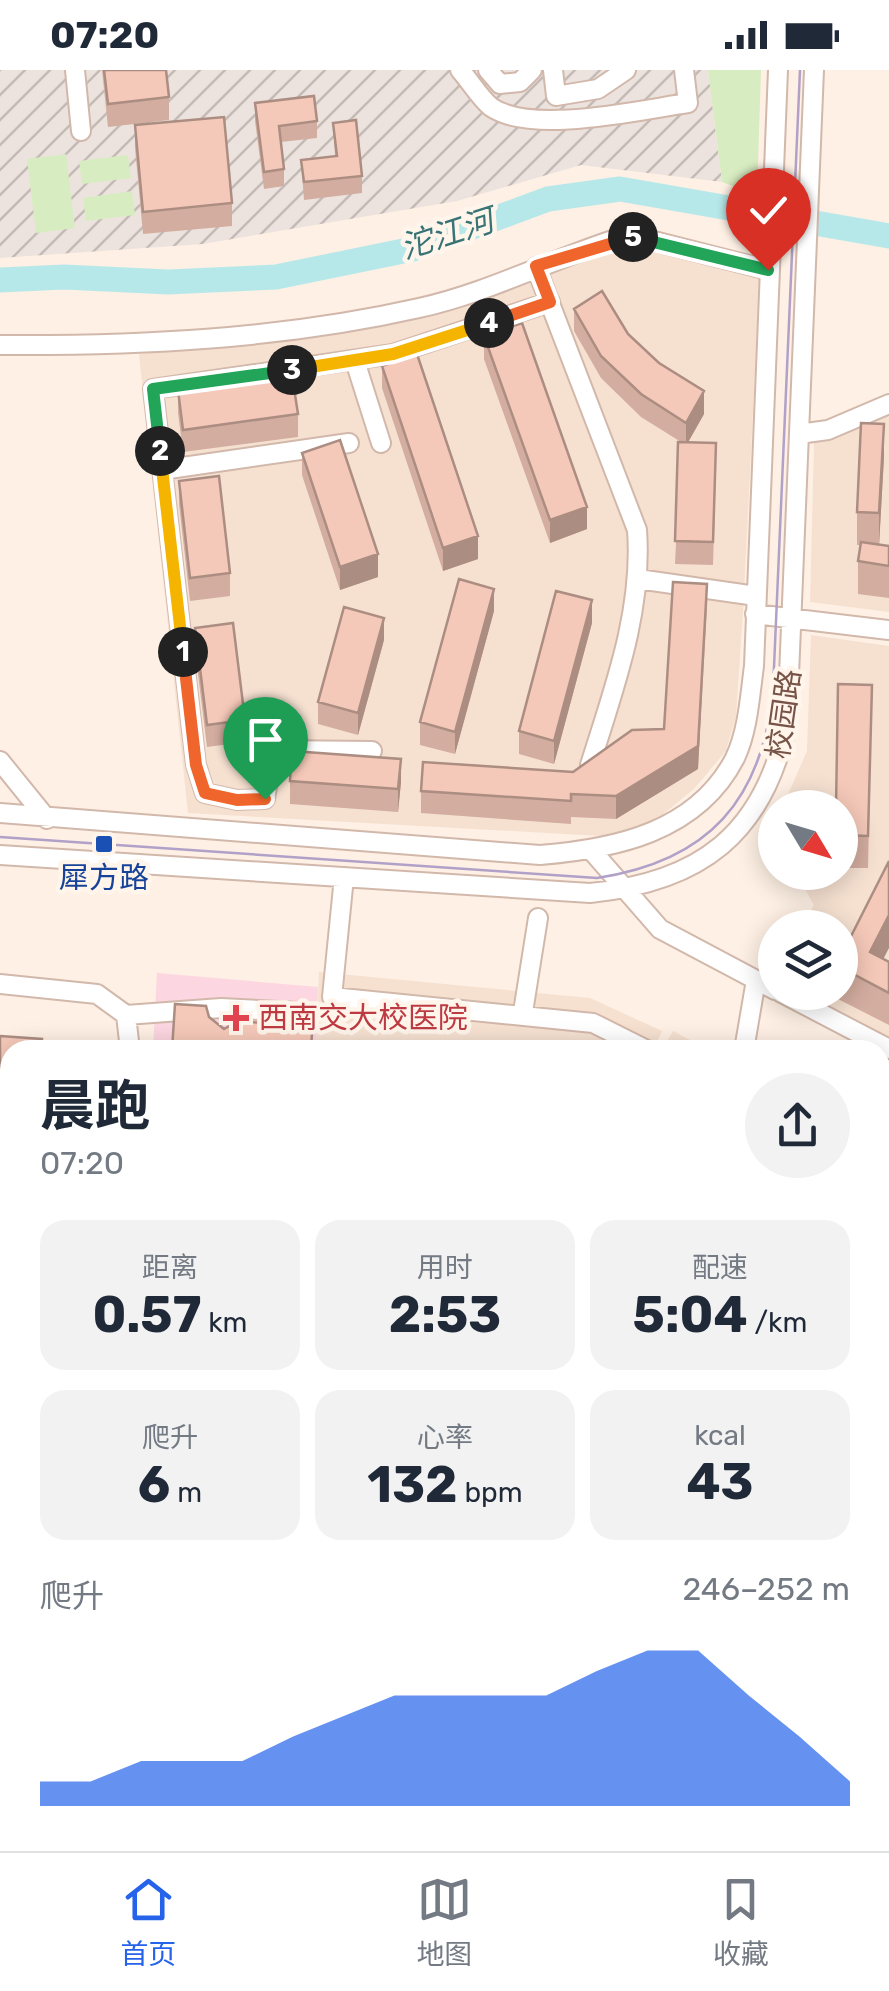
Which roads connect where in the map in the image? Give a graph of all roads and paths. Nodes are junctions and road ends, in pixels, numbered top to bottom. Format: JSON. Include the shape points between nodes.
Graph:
{"nodes":[{"id":1,"x":75,"y":70,"type":"edge"},
{"id":2,"x":460,"y":70,"type":"edge"},
{"id":3,"x":488,"y":70,"type":"edge"},
{"id":4,"x":532,"y":70,"type":"edge"},
{"id":5,"x":553,"y":70,"type":"edge"},
{"id":6,"x":626,"y":70,"type":"edge"},
{"id":7,"x":684,"y":70,"type":"edge"},
{"id":8,"x":778,"y":70,"type":"edge"},
{"id":9,"x":814,"y":70,"type":"edge"},
{"id":10,"x":82,"y":132,"type":"dead end"},
{"id":11,"x":536,"y":266,"type":"junction"},
{"id":12,"x":768,"y":270,"type":"junction"},
{"id":13,"x":550,"y":302,"type":"junction"},
{"id":14,"x":0,"y":346,"type":"edge"},
{"id":15,"x":355,"y":360,"type":"junction"},
{"id":16,"x":889,"y":404,"type":"edge"},
{"id":17,"x":799,"y":434,"type":"junction"},
{"id":18,"x":348,"y":443,"type":"dead end"},
{"id":19,"x":381,"y":443,"type":"dead end"},
{"id":20,"x":162,"y":470,"type":"junction"},
{"id":21,"x":638,"y":579,"type":"junction"},
{"id":22,"x":756,"y":605,"type":"junction"},
{"id":23,"x":794,"y":617,"type":"junction"},
{"id":24,"x":889,"y":630,"type":"edge"},
{"id":25,"x":372,"y":750,"type":"dead end"},
{"id":26,"x":0,"y":761,"type":"edge"},
{"id":27,"x":590,"y":765,"type":"edge"},
{"id":28,"x":0,"y":813,"type":"edge"},
{"id":29,"x":47,"y":819,"type":"junction"},
{"id":30,"x":592,"y":851,"type":"junction"},
{"id":31,"x":0,"y":855,"type":"edge"},
{"id":32,"x":344,"y":877,"type":"junction"},
{"id":33,"x":623,"y":890,"type":"junction"},
{"id":34,"x":538,"y":918,"type":"dead end"},
{"id":35,"x":756,"y":980,"type":"joint"},
{"id":36,"x":0,"y":984,"type":"edge"},
{"id":37,"x":221,"y":1008,"type":"junction"},
{"id":38,"x":814,"y":1010,"type":"edge"},
{"id":39,"x":523,"y":1012,"type":"junction"},
{"id":40,"x":126,"y":1015,"type":"junction"},
{"id":41,"x":287,"y":1018,"type":"edge"},
{"id":42,"x":216,"y":1028,"type":"edge"},
{"id":43,"x":129,"y":1040,"type":"edge"},
{"id":44,"x":628,"y":1040,"type":"edge"},
{"id":45,"x":746,"y":1040,"type":"edge"},
{"id":46,"x":872,"y":1040,"type":"edge"}],
"edges":[{"from":1,"to":10,"type":"street"},
{"from":2,"to":7,"type":"street","via":[[492,106],[520,118],[555,119],[688,104]]},
{"from":3,"to":4,"type":"street","via":[[500,84],[520,82]]},
{"from":5,"to":6,"type":"street","via":[[556,96],[562,96],[598,89]]},
{"from":8,"to":12,"type":"street","name":"校园路"},
{"from":9,"to":17,"type":"street","name":"校园路"},
{"from":11,"to":12,"type":"street","via":[[638,237]]},
{"from":11,"to":13,"type":"street"},
{"from":11,"to":14,"type":"street","via":[[422,308],[366,317],[204,339]]},
{"from":12,"to":22,"type":"street","name":"校园路"},
{"from":13,"to":15,"type":"street","via":[[393,354]]},
{"from":13,"to":21,"type":"street","via":[[637,530]]},
{"from":15,"to":19,"type":"street"},
{"from":15,"to":20,"type":"street","via":[[153,389]]},
{"from":16,"to":17,"type":"street","via":[[828,430]]},
{"from":17,"to":23,"type":"street","name":"校园路"},
{"from":18,"to":20,"type":"street"},
{"from":20,"to":25,"type":"street","via":[[196,765],[205,793],[265,799],[273,750]]},
{"from":21,"to":22,"type":"street"},
{"from":21,"to":27,"type":"street","via":[[624,654]]},
{"from":22,"to":23,"type":"street"},
{"from":22,"to":30,"type":"street","name":"校园路","via":[[748,709],[735,758],[706,795],[668,826]]},
{"from":23,"to":24,"type":"street"},
{"from":23,"to":33,"type":"street","name":"校园路","via":[[788,724],[762,802],[709,854],[679,872]]},
{"from":26,"to":29,"type":"street"},
{"from":28,"to":29,"type":"street","name":"校园路"},
{"from":29,"to":30,"type":"street","name":"校园路","via":[[540,855]]},
{"from":30,"to":33,"type":"street"},
{"from":31,"to":32,"type":"street","name":"校园路"},
{"from":32,"to":33,"type":"street","name":"校园路","via":[[536,892]]},
{"from":32,"to":39,"type":"street","via":[[332,997]]},
{"from":33,"to":35,"type":"street","via":[[660,929]]},
{"from":34,"to":39,"type":"street"},
{"from":35,"to":45,"type":"street"},
{"from":36,"to":40,"type":"street","via":[[96,994]]},
{"from":37,"to":40,"type":"street"},
{"from":37,"to":41,"type":"street"},
{"from":37,"to":42,"type":"street"},
{"from":38,"to":46,"type":"street"},
{"from":39,"to":44,"type":"street","via":[[594,1022]]},
{"from":40,"to":43,"type":"street"}]}
